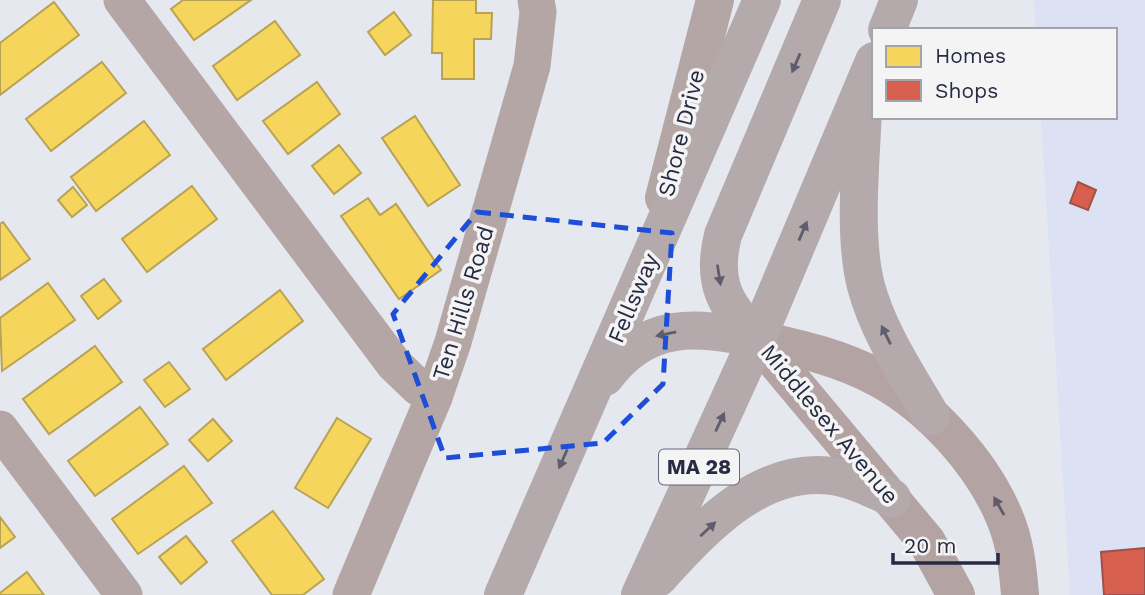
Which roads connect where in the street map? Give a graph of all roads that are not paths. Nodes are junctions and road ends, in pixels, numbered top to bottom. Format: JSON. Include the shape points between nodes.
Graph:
{"nodes":[{"id":1,"x":122,"y":0,"type":"edge"},
{"id":2,"x":536,"y":0,"type":"edge"},
{"id":3,"x":715,"y":0,"type":"edge"},
{"id":4,"x":762,"y":0,"type":"edge"},
{"id":5,"x":822,"y":0,"type":"edge"},
{"id":6,"x":869,"y":73,"type":"edge"},
{"id":7,"x":647,"y":267,"type":"junction"},
{"id":8,"x":757,"y":339,"type":"junction"},
{"id":9,"x":435,"y":397,"type":"junction"},
{"id":10,"x":591,"y":397,"type":"junction"},
{"id":11,"x":931,"y":416,"type":"junction"},
{"id":12,"x":0,"y":429,"type":"edge"},
{"id":13,"x":892,"y":498,"type":"junction"},
{"id":14,"x":124,"y":595,"type":"edge"},
{"id":15,"x":351,"y":595,"type":"edge"},
{"id":16,"x":503,"y":595,"type":"edge"},
{"id":17,"x":642,"y":595,"type":"edge"},
{"id":18,"x":956,"y":595,"type":"edge"},
{"id":19,"x":1020,"y":595,"type":"edge"}],
"edges":[{"from":1,"to":9,"type":"street","via":[[394,364]]},
{"from":2,"to":9,"type":"street","name":"Ten Hills Road","via":[[531,66]]},
{"from":3,"to":7,"type":"street","name":"Shore Drive"},
{"from":4,"to":7,"type":"highway","name":"Fellsway"},
{"from":5,"to":8,"type":"highway","one_way":true,"via":[[717,259],[718,281],[726,300]]},
{"from":8,"to":6,"type":"highway","number":"MA 28","one_way":true},
{"from":11,"to":6,"type":"highway","one_way":true,"via":[[883,330],[866,289],[860,256]]},
{"from":7,"to":10,"type":"highway","name":"Fellsway"},
{"from":8,"to":10,"type":"highway","one_way":true,"via":[[693,329],[652,337],[617,361]]},
{"from":8,"to":11,"type":"main road","name":"Middlesex Avenue","via":[[850,365],[881,379]]},
{"from":8,"to":13,"type":"main road","name":"Middlesex Avenue"},
{"from":17,"to":8,"type":"highway","number":"MA 28","one_way":true},
{"from":9,"to":15,"type":"street","name":"Ten Hills Road"},
{"from":10,"to":16,"type":"highway","name":"Fellsway","one_way":true},
{"from":19,"to":11,"type":"main road","name":"Middlesex Avenue","one_way":true,"via":[[1014,546],[1004,516],[984,479]]},
{"from":12,"to":14,"type":"street"},
{"from":17,"to":13,"type":"highway","one_way":true,"via":[[731,507],[778,480],[807,474],[833,476]]},
{"from":13,"to":18,"type":"main road","name":"Middlesex Avenue","via":[[927,542]]}]}
